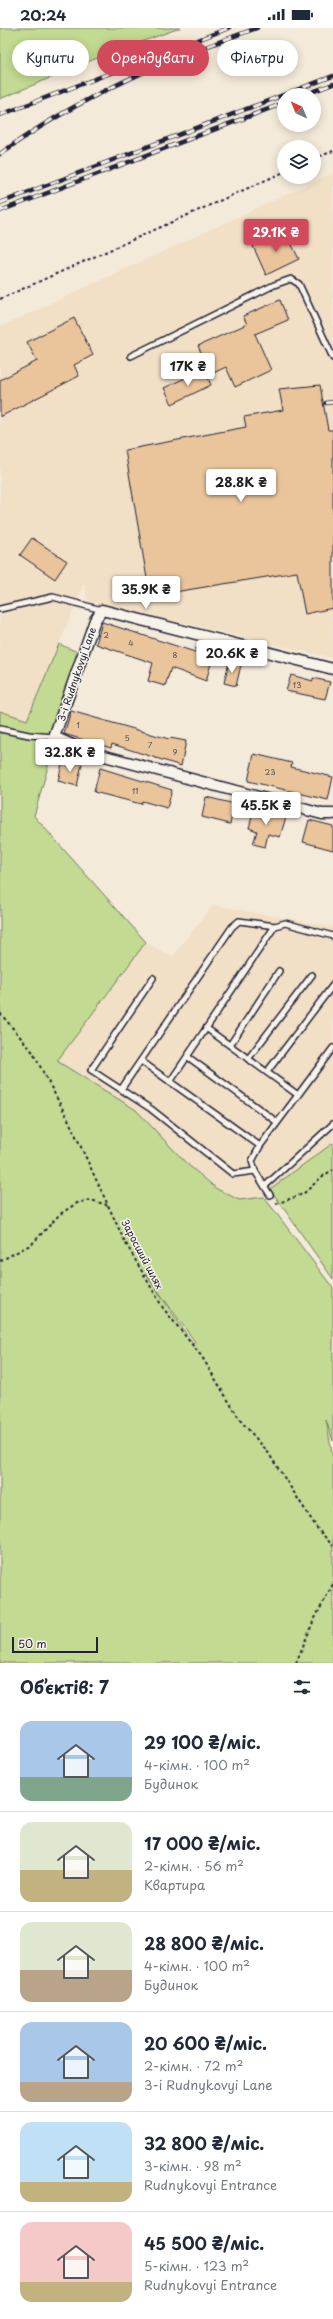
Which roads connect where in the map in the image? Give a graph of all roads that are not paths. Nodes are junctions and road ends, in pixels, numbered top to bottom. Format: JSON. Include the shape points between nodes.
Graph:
{"nodes":[{"id":1,"x":131,"y":356,"type":"dead end"},
{"id":2,"x":333,"y":358,"type":"edge"},
{"id":3,"x":0,"y":609,"type":"edge"},
{"id":4,"x":102,"y":610,"type":"junction"},
{"id":5,"x":333,"y":669,"type":"edge"},
{"id":6,"x":0,"y":729,"type":"edge"},
{"id":7,"x":54,"y":737,"type":"junction"},
{"id":8,"x":333,"y":814,"type":"edge"},
{"id":9,"x":275,"y":926,"type":"junction"},
{"id":10,"x":333,"y":936,"type":"edge"},
{"id":11,"x":279,"y":971,"type":"dead end"},
{"id":12,"x":312,"y":975,"type":"dead end"},
{"id":13,"x":153,"y":978,"type":"dead end"},
{"id":14,"x":333,"y":985,"type":"edge"},
{"id":15,"x":206,"y":1028,"type":"junction"},
{"id":16,"x":230,"y":1045,"type":"junction"},
{"id":17,"x":333,"y":1048,"type":"edge"},
{"id":18,"x":188,"y":1056,"type":"junction"},
{"id":19,"x":248,"y":1059,"type":"junction"},
{"id":20,"x":141,"y":1061,"type":"junction"},
{"id":21,"x":266,"y":1072,"type":"junction"},
{"id":22,"x":170,"y":1082,"type":"junction"},
{"id":23,"x":122,"y":1088,"type":"junction"},
{"id":24,"x":298,"y":1095,"type":"junction"},
{"id":25,"x":277,"y":1122,"type":"junction"},
{"id":26,"x":333,"y":1124,"type":"edge"},
{"id":27,"x":260,"y":1146,"type":"junction"},
{"id":28,"x":255,"y":1171,"type":"junction"},
{"id":29,"x":265,"y":1186,"type":"junction"},
{"id":30,"x":270,"y":1195,"type":"dead end"}],
"edges":[{"from":1,"to":2,"type":"lane","via":[[291,279],[299,284]]},
{"from":3,"to":4,"type":"lane","via":[[53,597]]},
{"from":4,"to":5,"type":"street"},
{"from":4,"to":7,"type":"street","name":"3-i Rudnykovyi Lane","via":[[95,620]]},
{"from":6,"to":7,"type":"lane"},
{"from":7,"to":8,"type":"street","via":[[86,751],[322,814]]},
{"from":9,"to":10,"type":"lane","via":[[285,923]]},
{"from":9,"to":15,"type":"lane"},
{"from":9,"to":20,"type":"lane","via":[[239,921],[232,927]]},
{"from":11,"to":16,"type":"lane"},
{"from":12,"to":19,"type":"lane"},
{"from":13,"to":23,"type":"lane","via":[[91,1070]]},
{"from":14,"to":21,"type":"lane"},
{"from":15,"to":16,"type":"lane"},
{"from":15,"to":18,"type":"lane"},
{"from":16,"to":19,"type":"lane"},
{"from":17,"to":24,"type":"lane"},
{"from":18,"to":22,"type":"lane"},
{"from":18,"to":25,"type":"lane"},
{"from":19,"to":21,"type":"lane"},
{"from":20,"to":22,"type":"lane"},
{"from":20,"to":23,"type":"lane"},
{"from":21,"to":24,"type":"lane"},
{"from":22,"to":27,"type":"lane"},
{"from":23,"to":28,"type":"lane","via":[[233,1174]]},
{"from":24,"to":25,"type":"lane"},
{"from":25,"to":27,"type":"lane"},
{"from":26,"to":29,"type":"lane"},
{"from":27,"to":28,"type":"lane","via":[[252,1161]]},
{"from":28,"to":29,"type":"lane"},
{"from":29,"to":30,"type":"lane"}]}
